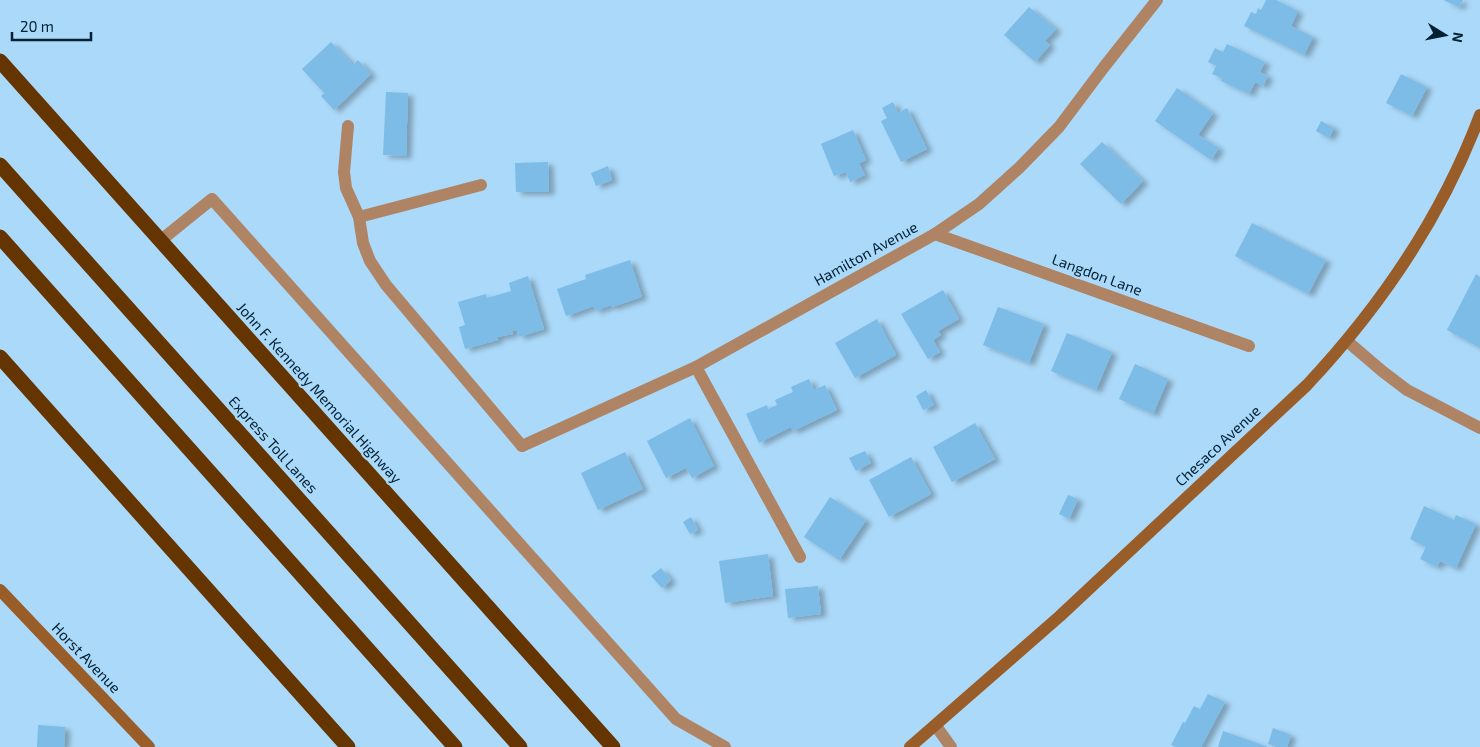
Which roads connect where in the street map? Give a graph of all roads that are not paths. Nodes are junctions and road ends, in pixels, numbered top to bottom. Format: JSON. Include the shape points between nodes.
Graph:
{"nodes":[{"id":1,"x":1157,"y":0,"type":"edge"},
{"id":2,"x":0,"y":61,"type":"edge"},
{"id":3,"x":1480,"y":116,"type":"edge"},
{"id":4,"x":348,"y":126,"type":"dead end"},
{"id":5,"x":0,"y":166,"type":"edge"},
{"id":6,"x":480,"y":185,"type":"dead end"},
{"id":7,"x":359,"y":217,"type":"junction"},
{"id":8,"x":935,"y":234,"type":"junction"},
{"id":9,"x":0,"y":237,"type":"edge"},
{"id":10,"x":160,"y":241,"type":"junction"},
{"id":11,"x":1347,"y":341,"type":"junction"},
{"id":12,"x":1249,"y":346,"type":"dead end"},
{"id":13,"x":0,"y":357,"type":"edge"},
{"id":14,"x":696,"y":367,"type":"junction"},
{"id":15,"x":1480,"y":428,"type":"edge"},
{"id":16,"x":800,"y":557,"type":"dead end"},
{"id":17,"x":0,"y":590,"type":"edge"},
{"id":18,"x":936,"y":726,"type":"junction"},
{"id":19,"x":149,"y":747,"type":"edge"},
{"id":20,"x":348,"y":747,"type":"edge"},
{"id":21,"x":456,"y":747,"type":"edge"},
{"id":22,"x":520,"y":747,"type":"edge"},
{"id":23,"x":613,"y":747,"type":"edge"},
{"id":24,"x":725,"y":747,"type":"edge"},
{"id":25,"x":910,"y":747,"type":"edge"},
{"id":26,"x":951,"y":747,"type":"edge"}],
"edges":[{"from":1,"to":8,"type":"street","name":"Hamilton Avenue","via":[[1059,127],[979,204]]},
{"from":2,"to":10,"type":"highway","name":"John F. Kennedy Memorial Highway"},
{"from":3,"to":11,"type":"street","name":"Chesaco Avenue","via":[[1413,250]]},
{"from":4,"to":7,"type":"street","via":[[344,172],[346,188]]},
{"from":5,"to":22,"type":"highway","name":"Express Toll Lanes"},
{"from":6,"to":7,"type":"street"},
{"from":7,"to":14,"type":"street","name":"Hamilton Avenue","via":[[370,261],[386,285],[522,446]]},
{"from":8,"to":12,"type":"street","name":"Langdon Lane"},
{"from":8,"to":14,"type":"street","name":"Hamilton Avenue"},
{"from":9,"to":21,"type":"highway"},
{"from":10,"to":23,"type":"highway","name":"John F. Kennedy Memorial Highway"},
{"from":10,"to":24,"type":"street","via":[[212,199],[676,719]]},
{"from":11,"to":15,"type":"street","via":[[1408,390]]},
{"from":11,"to":18,"type":"street","name":"Chesaco Avenue","via":[[1307,385],[1060,616]]},
{"from":13,"to":20,"type":"highway"},
{"from":14,"to":16,"type":"street"},
{"from":17,"to":19,"type":"street","name":"Horst Avenue"},
{"from":18,"to":25,"type":"street","name":"Chesaco Avenue"},
{"from":18,"to":26,"type":"street"}]}
